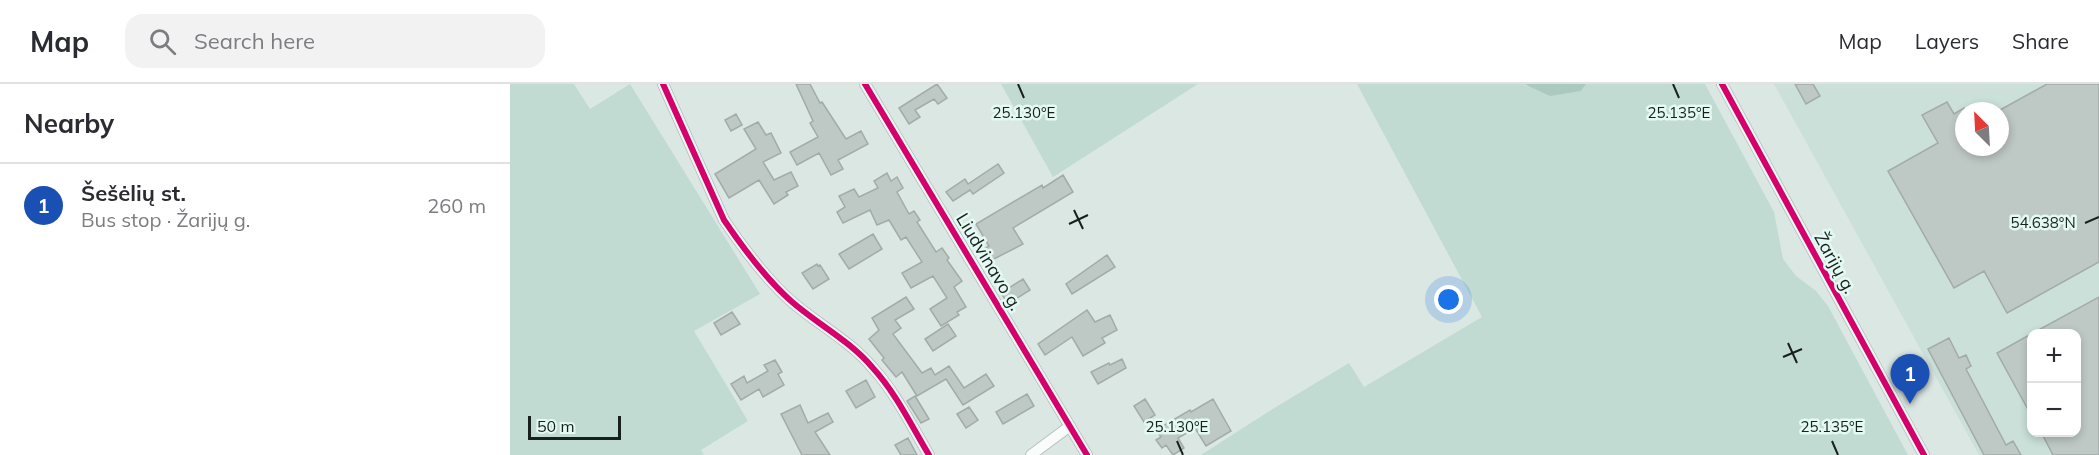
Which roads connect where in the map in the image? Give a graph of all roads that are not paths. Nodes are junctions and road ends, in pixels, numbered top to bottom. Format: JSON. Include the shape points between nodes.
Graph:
{"nodes":[{"id":1,"x":663,"y":84,"type":"edge"},
{"id":2,"x":866,"y":84,"type":"edge"},
{"id":3,"x":1722,"y":84,"type":"edge"},
{"id":4,"x":1070,"y":426,"type":"junction"},
{"id":5,"x":929,"y":455,"type":"edge"},
{"id":6,"x":1030,"y":455,"type":"edge"},
{"id":7,"x":1087,"y":455,"type":"edge"},
{"id":8,"x":1924,"y":455,"type":"edge"}],
"edges":[{"from":1,"to":5,"type":"street","via":[[724,220],[736,237],[791,301],[872,366]]},
{"from":2,"to":4,"type":"street","name":"Liudvinavo g."},
{"from":3,"to":8,"type":"street","name":"Žarijų g."},
{"from":4,"to":6,"type":"street"},
{"from":4,"to":7,"type":"street","name":"Liudvinavo g."}]}
